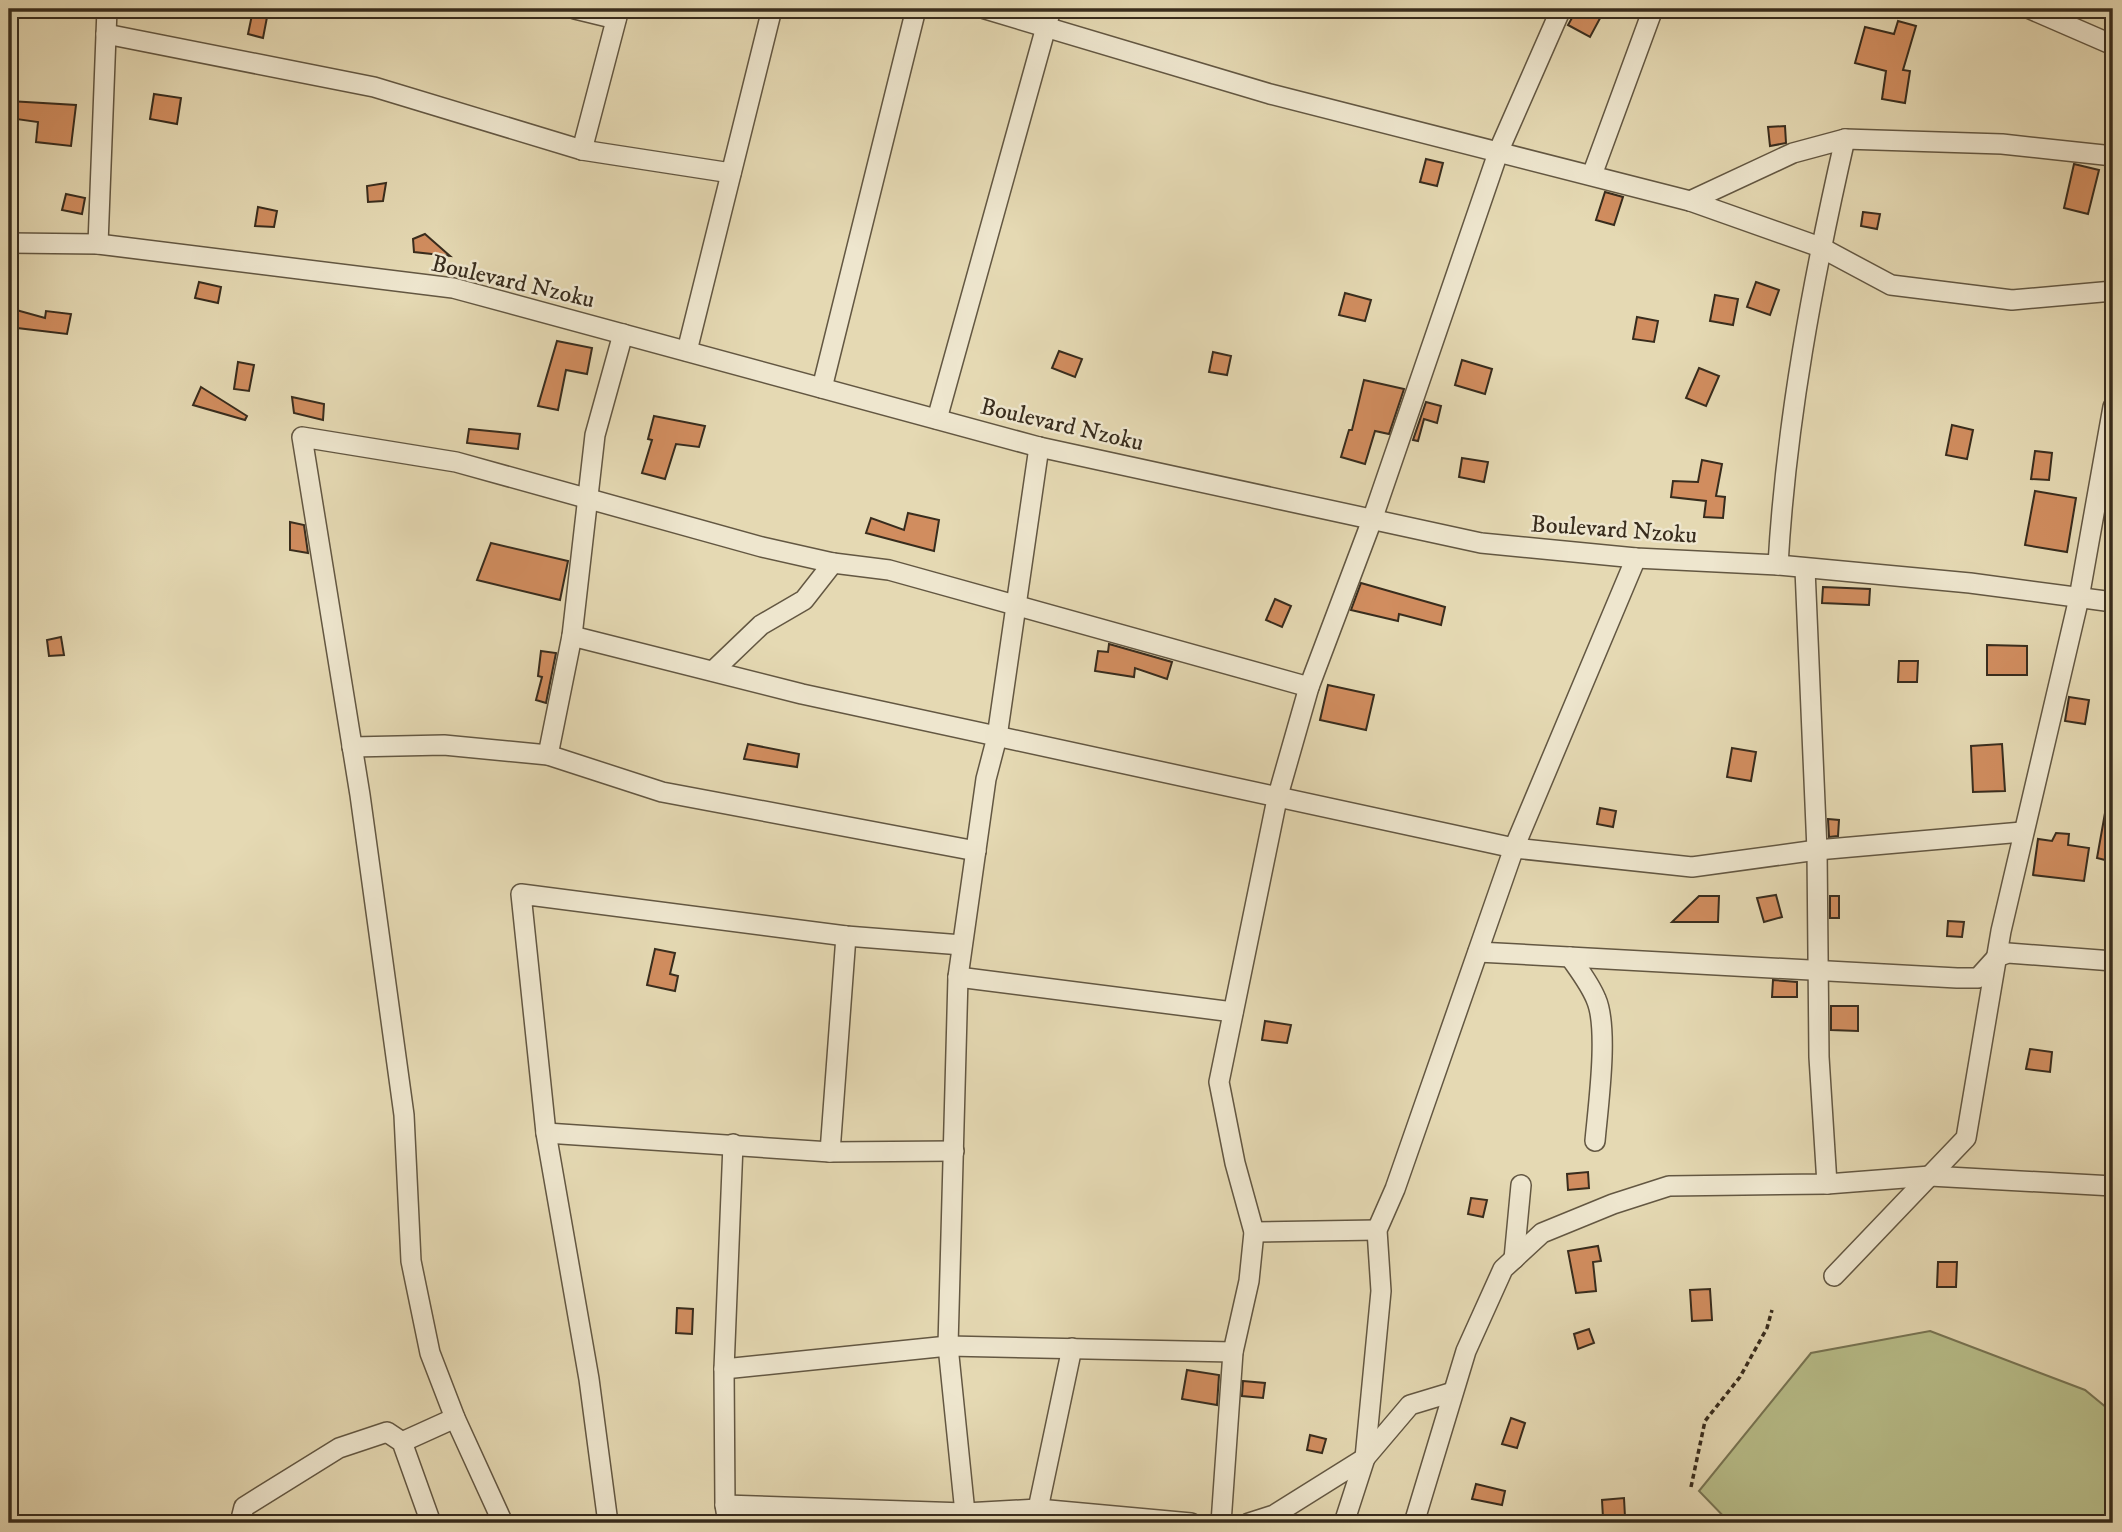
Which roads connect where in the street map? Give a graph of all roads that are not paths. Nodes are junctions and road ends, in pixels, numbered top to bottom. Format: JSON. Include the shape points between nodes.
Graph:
{"nodes":[{"id":1,"x":107,"y":9,"type":"edge"},
{"id":2,"x":575,"y":9,"type":"edge"},
{"id":3,"x":772,"y":9,"type":"edge"},
{"id":4,"x":916,"y":9,"type":"edge"},
{"id":5,"x":985,"y":9,"type":"edge"},
{"id":6,"x":1561,"y":9,"type":"edge"},
{"id":7,"x":1653,"y":9,"type":"edge"},
{"id":8,"x":2030,"y":9,"type":"edge"},
{"id":9,"x":618,"y":14,"type":"edge"},
{"id":10,"x":1048,"y":18,"type":"edge"},
{"id":11,"x":106,"y":34,"type":"junction"},
{"id":12,"x":2113,"y":45,"type":"edge"},
{"id":13,"x":1845,"y":139,"type":"junction"},
{"id":14,"x":582,"y":150,"type":"junction"},
{"id":15,"x":1499,"y":150,"type":"junction"},
{"id":16,"x":2113,"y":156,"type":"edge"},
{"id":17,"x":731,"y":173,"type":"junction"},
{"id":18,"x":1592,"y":175,"type":"junction"},
{"id":19,"x":1690,"y":201,"type":"junction"},
{"id":20,"x":9,"y":243,"type":"edge"},
{"id":21,"x":98,"y":244,"type":"junction"},
{"id":22,"x":1820,"y":247,"type":"junction"},
{"id":23,"x":2113,"y":290,"type":"edge"},
{"id":24,"x":623,"y":334,"type":"junction"},
{"id":25,"x":687,"y":351,"type":"junction"},
{"id":26,"x":822,"y":388,"type":"junction"},
{"id":27,"x":2113,"y":407,"type":"edge"},
{"id":28,"x":937,"y":419,"type":"junction"},
{"id":29,"x":1039,"y":447,"type":"junction"},
{"id":30,"x":588,"y":498,"type":"junction"},
{"id":31,"x":1372,"y":520,"type":"junction"},
{"id":32,"x":1636,"y":558,"type":"junction"},
{"id":33,"x":834,"y":563,"type":"junction"},
{"id":34,"x":1778,"y":565,"type":"junction"},
{"id":35,"x":1805,"y":569,"type":"junction"},
{"id":36,"x":2080,"y":598,"type":"junction"},
{"id":37,"x":2113,"y":602,"type":"edge"},
{"id":38,"x":1016,"y":605,"type":"junction"},
{"id":39,"x":572,"y":636,"type":"junction"},
{"id":40,"x":713,"y":671,"type":"junction"},
{"id":41,"x":1309,"y":687,"type":"junction"},
{"id":42,"x":997,"y":737,"type":"junction"},
{"id":43,"x":352,"y":747,"type":"junction"},
{"id":44,"x":548,"y":755,"type":"junction"},
{"id":45,"x":1277,"y":799,"type":"junction"},
{"id":46,"x":2022,"y":832,"type":"junction"},
{"id":47,"x":1514,"y":848,"type":"junction"},
{"id":48,"x":1817,"y":850,"type":"junction"},
{"id":49,"x":976,"y":851,"type":"junction"},
{"id":50,"x":846,"y":936,"type":"junction"},
{"id":51,"x":962,"y":945,"type":"junction"},
{"id":52,"x":1478,"y":952,"type":"junction"},
{"id":53,"x":1570,"y":957,"type":"junction"},
{"id":54,"x":1997,"y":957,"type":"junction"},
{"id":55,"x":2113,"y":961,"type":"edge"},
{"id":56,"x":1819,"y":969,"type":"junction"},
{"id":57,"x":958,"y":977,"type":"junction"},
{"id":58,"x":1233,"y":1012,"type":"junction"},
{"id":59,"x":545,"y":1133,"type":"junction"},
{"id":60,"x":1595,"y":1141,"type":"dead end"},
{"id":61,"x":733,"y":1144,"type":"junction"},
{"id":62,"x":954,"y":1151,"type":"junction"},
{"id":63,"x":830,"y":1153,"type":"junction"},
{"id":64,"x":1930,"y":1176,"type":"junction"},
{"id":65,"x":1827,"y":1184,"type":"junction"},
{"id":66,"x":1521,"y":1185,"type":"dead end"},
{"id":67,"x":2113,"y":1186,"type":"edge"},
{"id":68,"x":1377,"y":1230,"type":"junction"},
{"id":69,"x":1254,"y":1232,"type":"junction"},
{"id":70,"x":1514,"y":1259,"type":"junction"},
{"id":71,"x":1834,"y":1276,"type":"dead end"},
{"id":72,"x":948,"y":1346,"type":"junction"},
{"id":73,"x":1072,"y":1349,"type":"junction"},
{"id":74,"x":1233,"y":1352,"type":"junction"},
{"id":75,"x":724,"y":1369,"type":"junction"},
{"id":76,"x":1454,"y":1392,"type":"junction"},
{"id":77,"x":455,"y":1418,"type":"junction"},
{"id":78,"x":402,"y":1442,"type":"junction"},
{"id":79,"x":1365,"y":1458,"type":"junction"},
{"id":80,"x":965,"y":1513,"type":"junction"},
{"id":81,"x":726,"y":1514,"type":"edge"},
{"id":82,"x":1037,"y":1516,"type":"edge"},
{"id":83,"x":240,"y":1523,"type":"edge"},
{"id":84,"x":431,"y":1523,"type":"edge"},
{"id":85,"x":503,"y":1523,"type":"edge"},
{"id":86,"x":608,"y":1523,"type":"edge"},
{"id":87,"x":1191,"y":1523,"type":"edge"},
{"id":88,"x":1221,"y":1523,"type":"edge"},
{"id":89,"x":1249,"y":1523,"type":"edge"},
{"id":90,"x":1344,"y":1523,"type":"edge"},
{"id":91,"x":1414,"y":1523,"type":"edge"}],
"edges":[{"from":1,"to":11,"type":"street"},
{"from":2,"to":9,"type":"street"},
{"from":3,"to":17,"type":"street"},
{"from":4,"to":26,"type":"street"},
{"from":5,"to":10,"type":"street"},
{"from":6,"to":15,"type":"street"},
{"from":7,"to":18,"type":"street"},
{"from":8,"to":12,"type":"street"},
{"from":9,"to":14,"type":"street"},
{"from":10,"to":15,"type":"street","via":[[1270,94]]},
{"from":10,"to":28,"type":"street"},
{"from":11,"to":14,"type":"street","via":[[374,87]]},
{"from":11,"to":21,"type":"street"},
{"from":13,"to":16,"type":"street","via":[[2002,144]]},
{"from":13,"to":19,"type":"street","via":[[1793,153]]},
{"from":13,"to":22,"type":"street"},
{"from":14,"to":17,"type":"street"},
{"from":15,"to":18,"type":"street"},
{"from":15,"to":31,"type":"street"},
{"from":17,"to":25,"type":"street"},
{"from":18,"to":19,"type":"street"},
{"from":19,"to":22,"type":"street"},
{"from":20,"to":21,"type":"street","name":"Boulevard Nzoku"},
{"from":21,"to":24,"type":"street","name":"Boulevard Nzoku","via":[[453,288]]},
{"from":22,"to":23,"type":"street","via":[[1891,285],[2012,300]]},
{"from":22,"to":34,"type":"street","via":[[1788,453]]},
{"from":24,"to":25,"type":"street","name":"Boulevard Nzoku"},
{"from":24,"to":30,"type":"street","via":[[595,435]]},
{"from":25,"to":26,"type":"street","name":"Boulevard Nzoku"},
{"from":26,"to":28,"type":"street","name":"Boulevard Nzoku"},
{"from":27,"to":36,"type":"street"},
{"from":28,"to":29,"type":"street","name":"Boulevard Nzoku"},
{"from":29,"to":31,"type":"street","name":"Boulevard Nzoku"},
{"from":29,"to":38,"type":"street"},
{"from":30,"to":33,"type":"street"},
{"from":30,"to":39,"type":"street"},
{"from":30,"to":43,"type":"street","via":[[456,462],[302,438]]},
{"from":31,"to":32,"type":"street","name":"Boulevard Nzoku","via":[[1481,543]]},
{"from":31,"to":41,"type":"street"},
{"from":32,"to":34,"type":"street","name":"Boulevard Nzoku"},
{"from":32,"to":47,"type":"street"},
{"from":33,"to":38,"type":"street","via":[[889,570]]},
{"from":33,"to":40,"type":"street","via":[[804,600],[761,625]]},
{"from":34,"to":35,"type":"street","name":"Boulevard Nzoku"},
{"from":35,"to":36,"type":"street","name":"Boulevard Nzoku"},
{"from":35,"to":48,"type":"street"},
{"from":36,"to":37,"type":"street","name":"Boulevard Nzoku"},
{"from":36,"to":46,"type":"street"},
{"from":38,"to":41,"type":"street"},
{"from":38,"to":42,"type":"street"},
{"from":39,"to":40,"type":"street"},
{"from":39,"to":44,"type":"street"},
{"from":40,"to":42,"type":"street"},
{"from":41,"to":45,"type":"street"},
{"from":42,"to":45,"type":"street"},
{"from":42,"to":49,"type":"street"},
{"from":43,"to":44,"type":"street","via":[[444,745]]},
{"from":43,"to":77,"type":"street","via":[[404,1115],[411,1261],[430,1353]]},
{"from":44,"to":49,"type":"street","via":[[662,792]]},
{"from":45,"to":47,"type":"street"},
{"from":45,"to":58,"type":"street"},
{"from":46,"to":48,"type":"street"},
{"from":46,"to":54,"type":"street"},
{"from":47,"to":48,"type":"street","via":[[1692,867]]},
{"from":47,"to":52,"type":"street"},
{"from":48,"to":56,"type":"street"},
{"from":49,"to":51,"type":"street"},
{"from":50,"to":51,"type":"street"},
{"from":50,"to":59,"type":"street","via":[[521,894]]},
{"from":50,"to":63,"type":"street"},
{"from":51,"to":57,"type":"street"},
{"from":52,"to":53,"type":"street"},
{"from":52,"to":68,"type":"street"},
{"from":53,"to":56,"type":"street"},
{"from":53,"to":60,"type":"street","via":[[1597,1000],[1600,1017]]},
{"from":54,"to":55,"type":"street","via":[[2008,953]]},
{"from":54,"to":56,"type":"street","via":[[1978,978]]},
{"from":54,"to":64,"type":"street","via":[[1966,1138]]},
{"from":56,"to":65,"type":"street"},
{"from":57,"to":58,"type":"street"},
{"from":57,"to":62,"type":"street"},
{"from":58,"to":69,"type":"street","via":[[1219,1082]]},
{"from":59,"to":61,"type":"street"},
{"from":59,"to":86,"type":"street","via":[[589,1379]]},
{"from":61,"to":63,"type":"street"},
{"from":61,"to":75,"type":"street"},
{"from":62,"to":63,"type":"street"},
{"from":62,"to":72,"type":"street"},
{"from":64,"to":65,"type":"street"},
{"from":64,"to":67,"type":"street"},
{"from":64,"to":71,"type":"street"},
{"from":65,"to":70,"type":"street","via":[[1669,1186],[1542,1233]]},
{"from":66,"to":70,"type":"street"},
{"from":68,"to":69,"type":"street"},
{"from":68,"to":79,"type":"street","via":[[1381,1291]]},
{"from":69,"to":74,"type":"street","via":[[1249,1281]]},
{"from":70,"to":76,"type":"street","via":[[1503,1269],[1471,1339]]},
{"from":72,"to":73,"type":"street"},
{"from":72,"to":75,"type":"street"},
{"from":72,"to":80,"type":"street"},
{"from":73,"to":74,"type":"street"},
{"from":73,"to":82,"type":"street"},
{"from":74,"to":88,"type":"street"},
{"from":75,"to":81,"type":"street"},
{"from":76,"to":79,"type":"street","via":[[1410,1405]]},
{"from":76,"to":91,"type":"street"},
{"from":77,"to":78,"type":"street"},
{"from":77,"to":85,"type":"street"},
{"from":78,"to":83,"type":"street","via":[[387,1432],[339,1448],[244,1507]]},
{"from":78,"to":84,"type":"street"},
{"from":79,"to":89,"type":"street","via":[[1274,1515]]},
{"from":79,"to":90,"type":"street"},
{"from":80,"to":81,"type":"street"},
{"from":80,"to":82,"type":"street"},
{"from":82,"to":87,"type":"street"}]}
